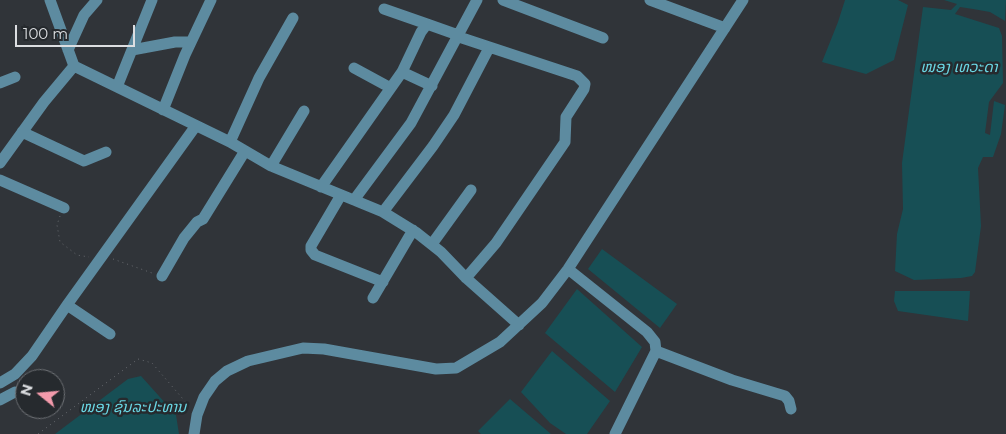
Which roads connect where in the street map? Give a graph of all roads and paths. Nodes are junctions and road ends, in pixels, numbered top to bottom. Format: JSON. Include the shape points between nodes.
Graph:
{"nodes":[{"id":1,"x":50,"y":0,"type":"edge"},
{"id":2,"x":97,"y":0,"type":"edge"},
{"id":3,"x":152,"y":0,"type":"edge"},
{"id":4,"x":212,"y":0,"type":"edge"},
{"id":5,"x":477,"y":0,"type":"edge"},
{"id":6,"x":503,"y":0,"type":"edge"},
{"id":7,"x":650,"y":0,"type":"edge"},
{"id":8,"x":743,"y":0,"type":"edge"},
{"id":9,"x":384,"y":9,"type":"dead end"},
{"id":10,"x":293,"y":18,"type":"dead end"},
{"id":11,"x":427,"y":24,"type":"junction"},
{"id":12,"x":725,"y":28,"type":"junction"},
{"id":13,"x":458,"y":36,"type":"junction"},
{"id":14,"x":603,"y":38,"type":"dead end"},
{"id":15,"x":191,"y":42,"type":"junction"},
{"id":16,"x":489,"y":48,"type":"junction"},
{"id":17,"x":68,"y":50,"type":"junction"},
{"id":18,"x":132,"y":50,"type":"junction"},
{"id":19,"x":74,"y":66,"type":"junction"},
{"id":20,"x":354,"y":68,"type":"dead end"},
{"id":21,"x":402,"y":72,"type":"junction"},
{"id":22,"x":15,"y":77,"type":"dead end"},
{"id":23,"x":0,"y":83,"type":"edge"},
{"id":24,"x":432,"y":86,"type":"junction"},
{"id":25,"x":116,"y":88,"type":"junction"},
{"id":26,"x":389,"y":88,"type":"junction"},
{"id":27,"x":163,"y":110,"type":"junction"},
{"id":28,"x":304,"y":111,"type":"dead end"},
{"id":29,"x":195,"y":127,"type":"junction"},
{"id":30,"x":22,"y":132,"type":"junction"},
{"id":31,"x":230,"y":142,"type":"junction"},
{"id":32,"x":245,"y":151,"type":"junction"},
{"id":33,"x":106,"y":152,"type":"dead end"},
{"id":34,"x":0,"y":163,"type":"edge"},
{"id":35,"x":271,"y":166,"type":"junction"},
{"id":36,"x":0,"y":180,"type":"edge"},
{"id":37,"x":321,"y":187,"type":"junction"},
{"id":38,"x":471,"y":190,"type":"dead end"},
{"id":39,"x":341,"y":195,"type":"junction"},
{"id":40,"x":354,"y":200,"type":"junction"},
{"id":41,"x":64,"y":208,"type":"dead end"},
{"id":42,"x":383,"y":212,"type":"junction"},
{"id":43,"x":413,"y":230,"type":"junction"},
{"id":44,"x":432,"y":244,"type":"junction"},
{"id":45,"x":568,"y":269,"type":"junction"},
{"id":46,"x":162,"y":276,"type":"dead end"},
{"id":47,"x":466,"y":278,"type":"junction"},
{"id":48,"x":383,"y":282,"type":"junction"},
{"id":49,"x":373,"y":298,"type":"dead end"},
{"id":50,"x":66,"y":305,"type":"junction"},
{"id":51,"x":519,"y":325,"type":"junction"},
{"id":52,"x":110,"y":334,"type":"dead end"},
{"id":53,"x":656,"y":351,"type":"junction"},
{"id":54,"x":0,"y":383,"type":"edge"},
{"id":55,"x":15,"y":392,"type":"dead end"},
{"id":56,"x":0,"y":400,"type":"edge"},
{"id":57,"x":791,"y":409,"type":"dead end"},
{"id":58,"x":197,"y":415,"type":"junction"},
{"id":59,"x":38,"y":434,"type":"edge"},
{"id":60,"x":194,"y":434,"type":"edge"},
{"id":61,"x":615,"y":434,"type":"edge"}],
"edges":[{"from":1,"to":17,"type":"street"},
{"from":2,"to":17,"type":"street","via":[[84,15]]},
{"from":3,"to":18,"type":"street"},
{"from":4,"to":15,"type":"street"},
{"from":5,"to":13,"type":"street"},
{"from":6,"to":14,"type":"street"},
{"from":7,"to":12,"type":"street"},
{"from":8,"to":12,"type":"street"},
{"from":9,"to":11,"type":"street"},
{"from":10,"to":31,"type":"street","via":[[259,78]]},
{"from":11,"to":13,"type":"street"},
{"from":11,"to":21,"type":"street"},
{"from":12,"to":45,"type":"street"},
{"from":13,"to":16,"type":"street"},
{"from":13,"to":24,"type":"street"},
{"from":15,"to":18,"type":"street"},
{"from":15,"to":27,"type":"street"},
{"from":16,"to":42,"type":"street","via":[[454,115]]},
{"from":16,"to":47,"type":"street","via":[[577,76],[585,84],[566,117],[565,142],[496,243]]},
{"from":17,"to":19,"type":"street"},
{"from":18,"to":25,"type":"street"},
{"from":19,"to":25,"type":"street"},
{"from":19,"to":30,"type":"street"},
{"from":20,"to":26,"type":"street"},
{"from":21,"to":24,"type":"street"},
{"from":21,"to":26,"type":"street"},
{"from":22,"to":23,"type":"street"},
{"from":24,"to":40,"type":"street"},
{"from":25,"to":27,"type":"street"},
{"from":26,"to":37,"type":"street"},
{"from":27,"to":29,"type":"street"},
{"from":28,"to":35,"type":"street"},
{"from":29,"to":31,"type":"street"},
{"from":29,"to":50,"type":"street"},
{"from":30,"to":33,"type":"street","via":[[84,161]]},
{"from":30,"to":34,"type":"street"},
{"from":31,"to":32,"type":"street"},
{"from":32,"to":35,"type":"street"},
{"from":32,"to":46,"type":"street","via":[[203,219],[184,238]]},
{"from":35,"to":37,"type":"street"},
{"from":36,"to":41,"type":"street"},
{"from":37,"to":39,"type":"street"},
{"from":38,"to":44,"type":"street"},
{"from":39,"to":40,"type":"street"},
{"from":39,"to":48,"type":"street","via":[[311,250],[316,255]]},
{"from":40,"to":42,"type":"street"},
{"from":42,"to":43,"type":"street"},
{"from":43,"to":44,"type":"street"},
{"from":43,"to":48,"type":"street"},
{"from":44,"to":47,"type":"street"},
{"from":45,"to":51,"type":"street","via":[[542,303]]},
{"from":45,"to":53,"type":"street","via":[[647,332],[655,342]]},
{"from":47,"to":51,"type":"street"},
{"from":48,"to":49,"type":"street"},
{"from":50,"to":52,"type":"street"},
{"from":50,"to":54,"type":"street","via":[[24,366]]},
{"from":51,"to":58,"type":"street","via":[[500,342],[456,368],[436,369],[324,348],[303,348],[248,361],[227,371],[209,389]]},
{"from":53,"to":57,"type":"street","via":[[785,396]]},
{"from":53,"to":61,"type":"street"},
{"from":55,"to":56,"type":"street"},
{"from":58,"to":59,"type":"path","via":[[152,363],[138,359]]},
{"from":58,"to":60,"type":"street"}]}
